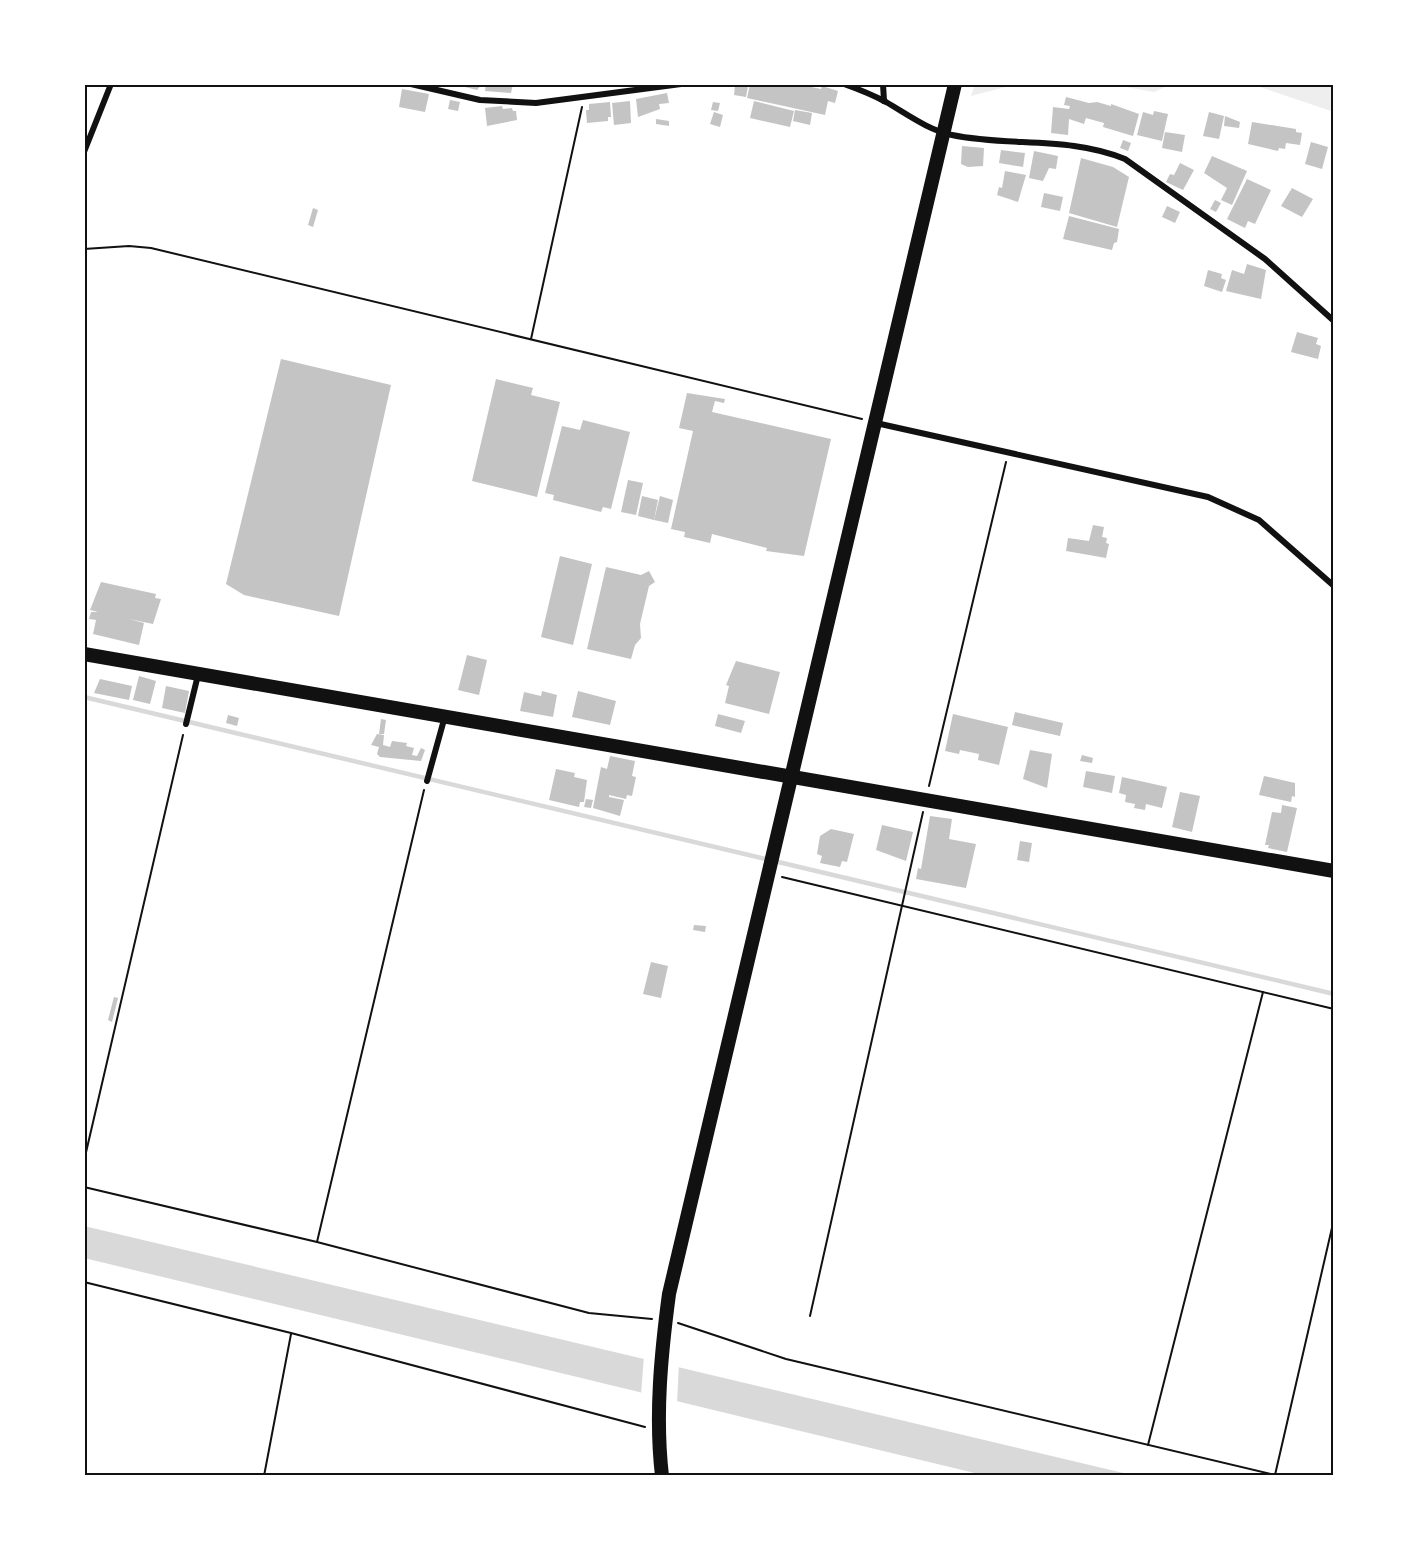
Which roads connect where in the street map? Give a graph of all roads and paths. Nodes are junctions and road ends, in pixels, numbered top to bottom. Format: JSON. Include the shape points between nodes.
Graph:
{"nodes":[{"id":1,"x":111,"y":84,"type":"edge"},
{"id":2,"x":411,"y":84,"type":"edge"},
{"id":3,"x":681,"y":84,"type":"edge"},
{"id":4,"x":844,"y":84,"type":"edge"},
{"id":5,"x":883,"y":84,"type":"edge"},
{"id":6,"x":956,"y":84,"type":"edge"},
{"id":7,"x":584,"y":98,"type":"junction"},
{"id":8,"x":884,"y":101,"type":"junction"},
{"id":9,"x":84,"y":152,"type":"edge"},
{"id":10,"x":84,"y":249,"type":"edge"},
{"id":11,"x":1334,"y":321,"type":"edge"},
{"id":12,"x":531,"y":339,"type":"junction"},
{"id":13,"x":876,"y":423,"type":"junction"},
{"id":14,"x":1008,"y":450,"type":"junction"},
{"id":15,"x":1334,"y":586,"type":"edge"},
{"id":16,"x":84,"y":654,"type":"edge"},
{"id":17,"x":198,"y":674,"type":"junction"},
{"id":18,"x":445,"y":715,"type":"junction"},
{"id":19,"x":186,"y":724,"type":"joint"},
{"id":20,"x":793,"y":776,"type":"junction"},
{"id":21,"x":428,"y":777,"type":"joint"},
{"id":22,"x":926,"y":800,"type":"junction"},
{"id":23,"x":771,"y":864,"type":"junction"},
{"id":24,"x":1334,"y":871,"type":"edge"},
{"id":25,"x":903,"y":907,"type":"junction"},
{"id":26,"x":1263,"y":992,"type":"junction"},
{"id":27,"x":1334,"y":1009,"type":"edge"},
{"id":28,"x":84,"y":1161,"type":"edge"},
{"id":29,"x":84,"y":1187,"type":"edge"},
{"id":30,"x":1334,"y":1219,"type":"edge"},
{"id":31,"x":317,"y":1242,"type":"junction"},
{"id":32,"x":84,"y":1282,"type":"edge"},
{"id":33,"x":810,"y":1316,"type":"dead end"},
{"id":34,"x":665,"y":1325,"type":"junction"},
{"id":35,"x":291,"y":1333,"type":"junction"},
{"id":36,"x":659,"y":1425,"type":"junction"},
{"id":37,"x":1148,"y":1445,"type":"junction"},
{"id":38,"x":1275,"y":1475,"type":"edge"},
{"id":39,"x":264,"y":1476,"type":"edge"},
{"id":40,"x":662,"y":1476,"type":"edge"},
{"id":41,"x":1280,"y":1476,"type":"edge"}],
"edges":[{"from":1,"to":9,"type":"street"},
{"from":2,"to":7,"type":"street","via":[[480,100],[536,103]]},
{"from":3,"to":7,"type":"street"},
{"from":4,"to":8,"type":"street"},
{"from":5,"to":8,"type":"street"},
{"from":6,"to":13,"type":"main road"},
{"from":7,"to":12,"type":"path"},
{"from":8,"to":11,"type":"street","via":[[948,134],[970,139],[1059,143],[1100,149],[1125,159],[1264,259]]},
{"from":10,"to":12,"type":"path","via":[[151,248]]},
{"from":12,"to":13,"type":"path"},
{"from":13,"to":14,"type":"street"},
{"from":13,"to":20,"type":"main road"},
{"from":14,"to":15,"type":"street","via":[[1208,497],[1233,507],[1259,520]]},
{"from":14,"to":22,"type":"path"},
{"from":16,"to":17,"type":"main road"},
{"from":17,"to":18,"type":"main road"},
{"from":17,"to":19,"type":"street"},
{"from":18,"to":20,"type":"main road"},
{"from":18,"to":21,"type":"street"},
{"from":19,"to":28,"type":"path"},
{"from":20,"to":22,"type":"main road"},
{"from":20,"to":23,"type":"main road"},
{"from":21,"to":31,"type":"path"},
{"from":22,"to":24,"type":"main road"},
{"from":22,"to":25,"type":"path"},
{"from":23,"to":25,"type":"path"},
{"from":23,"to":34,"type":"main road","via":[[675,1264]]},
{"from":25,"to":26,"type":"path"},
{"from":25,"to":33,"type":"path"},
{"from":26,"to":27,"type":"path"},
{"from":26,"to":37,"type":"path"},
{"from":29,"to":31,"type":"path"},
{"from":30,"to":38,"type":"path"},
{"from":31,"to":34,"type":"path","via":[[589,1313]]},
{"from":32,"to":35,"type":"path"},
{"from":34,"to":36,"type":"main road"},
{"from":34,"to":37,"type":"path","via":[[786,1359]]},
{"from":35,"to":36,"type":"path"},
{"from":35,"to":39,"type":"path"},
{"from":36,"to":40,"type":"main road"},
{"from":37,"to":38,"type":"path"},
{"from":38,"to":41,"type":"path"}]}
